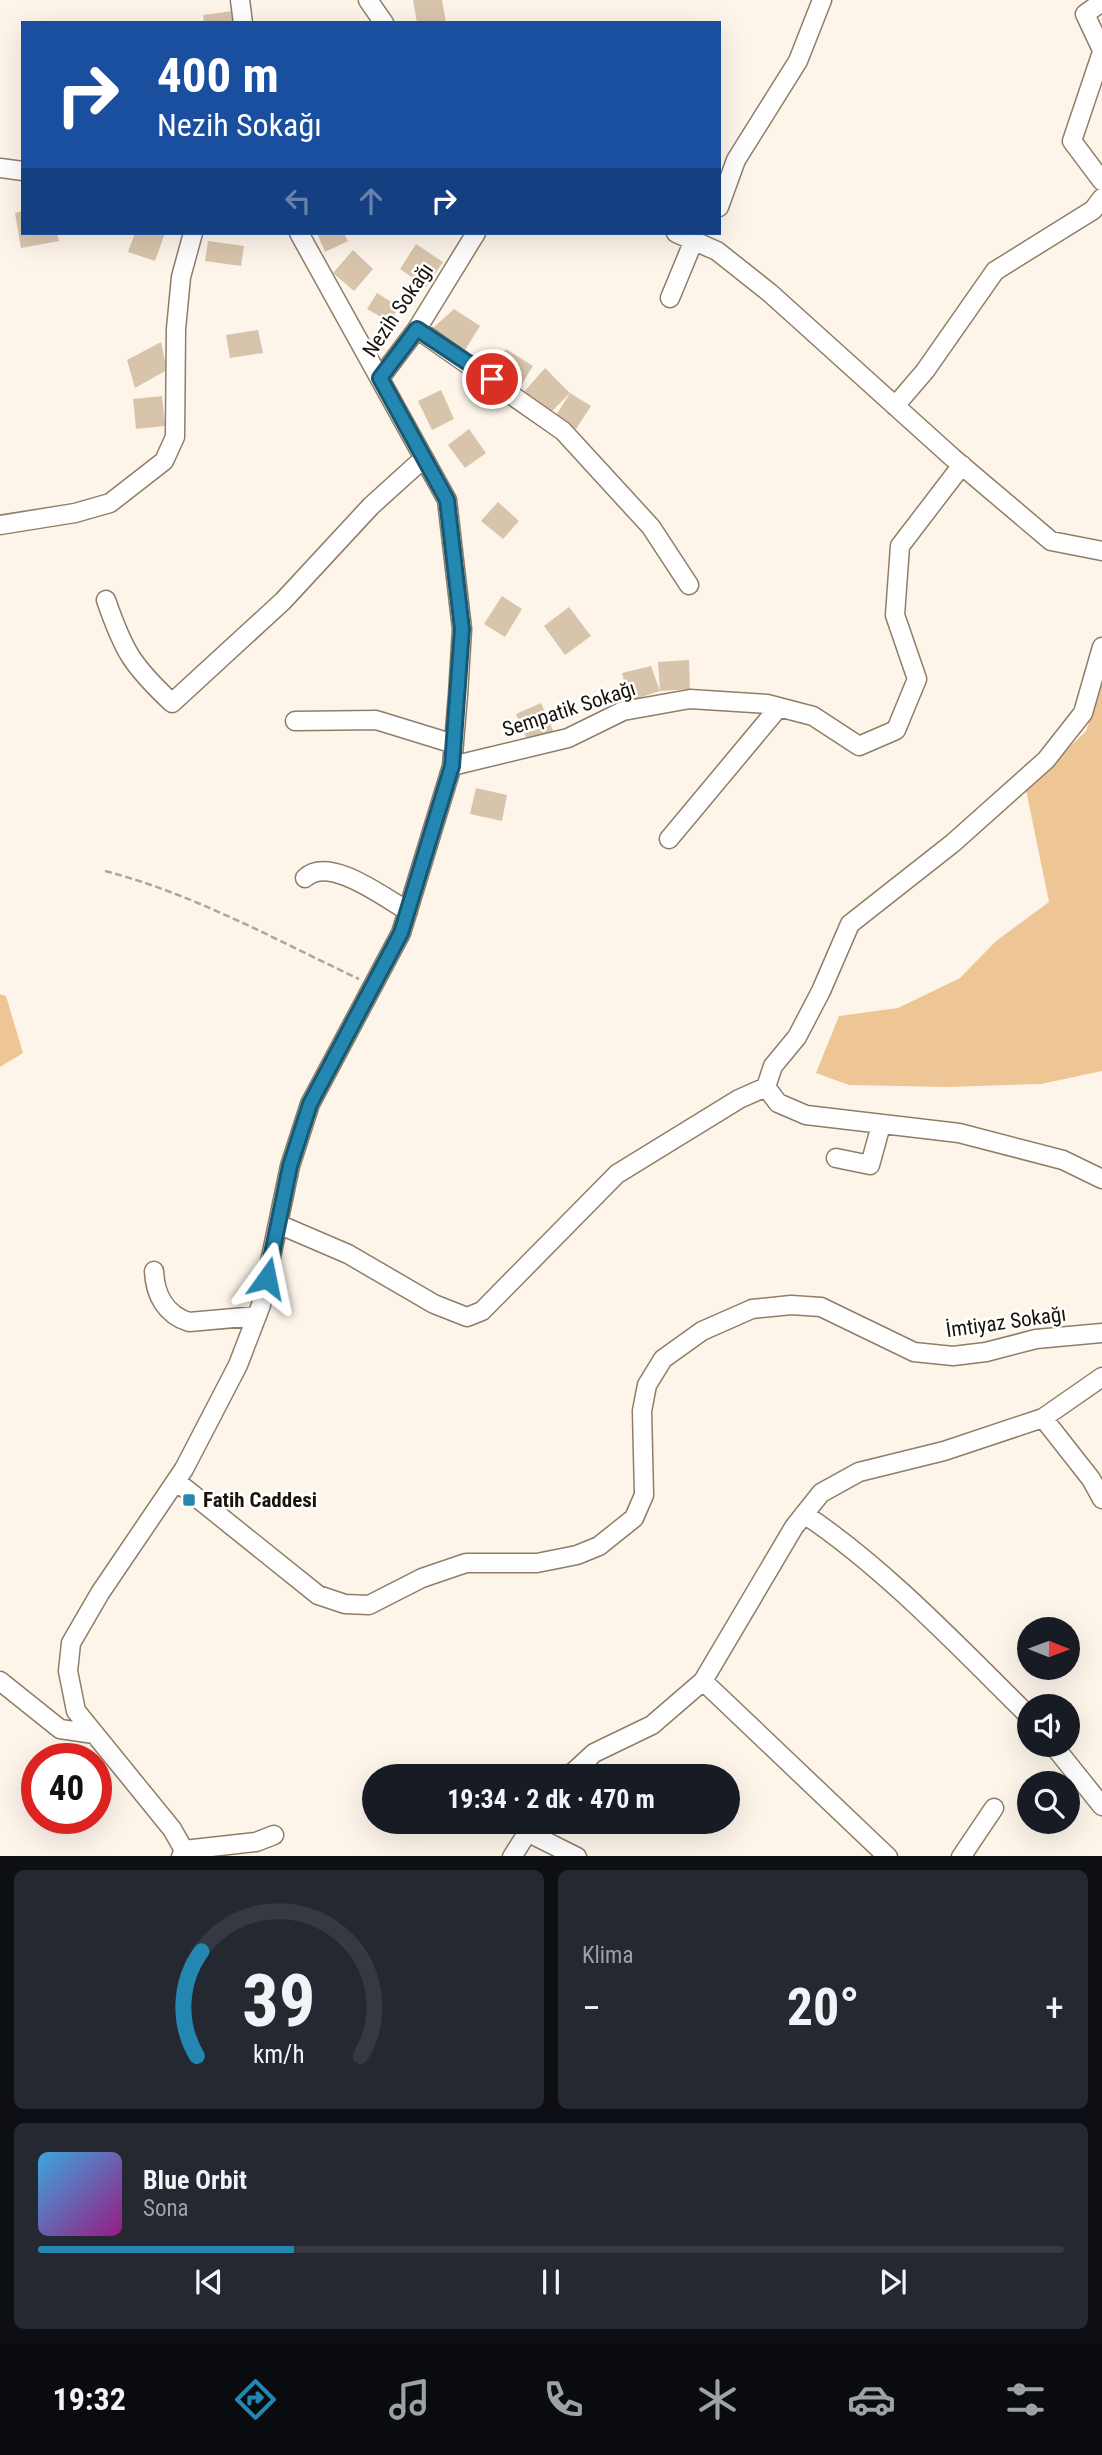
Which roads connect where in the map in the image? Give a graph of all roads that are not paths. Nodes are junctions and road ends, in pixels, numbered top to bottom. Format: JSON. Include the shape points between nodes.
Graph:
{"nodes":[{"id":1,"x":240,"y":0,"type":"edge"},
{"id":2,"x":368,"y":0,"type":"edge"},
{"id":3,"x":822,"y":0,"type":"edge"},
{"id":4,"x":1102,"y":2,"type":"edge"},
{"id":5,"x":243,"y":21,"type":"edge"},
{"id":6,"x":383,"y":21,"type":"edge"},
{"id":7,"x":1102,"y":51,"type":"edge"},
{"id":8,"x":0,"y":168,"type":"edge"},
{"id":9,"x":21,"y":171,"type":"edge"},
{"id":10,"x":1102,"y":181,"type":"edge"},
{"id":11,"x":1102,"y":198,"type":"edge"},
{"id":12,"x":721,"y":201,"type":"edge"},
{"id":13,"x":192,"y":235,"type":"edge"},
{"id":14,"x":300,"y":235,"type":"edge"},
{"id":15,"x":475,"y":235,"type":"edge"},
{"id":16,"x":685,"y":235,"type":"edge"},
{"id":17,"x":703,"y":239,"type":"edge"},
{"id":18,"x":670,"y":298,"type":"dead end"},
{"id":19,"x":417,"y":329,"type":"junction"},
{"id":20,"x":380,"y":378,"type":"junction"},
{"id":21,"x":895,"y":407,"type":"junction"},
{"id":22,"x":424,"y":458,"type":"junction"},
{"id":23,"x":962,"y":466,"type":"junction"},
{"id":24,"x":0,"y":524,"type":"edge"},
{"id":25,"x":1102,"y":551,"type":"edge"},
{"id":26,"x":689,"y":585,"type":"dead end"},
{"id":27,"x":106,"y":600,"type":"dead end"},
{"id":28,"x":1102,"y":647,"type":"edge"},
{"id":29,"x":779,"y":707,"type":"junction"},
{"id":30,"x":295,"y":721,"type":"dead end"},
{"id":31,"x":454,"y":744,"type":"junction"},
{"id":32,"x":452,"y":766,"type":"junction"},
{"id":33,"x":669,"y":839,"type":"dead end"},
{"id":34,"x":305,"y":878,"type":"dead end"},
{"id":35,"x":408,"y":911,"type":"junction"},
{"id":36,"x":766,"y":1087,"type":"junction"},
{"id":37,"x":881,"y":1125,"type":"junction"},
{"id":38,"x":836,"y":1158,"type":"dead end"},
{"id":39,"x":1102,"y":1179,"type":"edge"},
{"id":40,"x":278,"y":1224,"type":"junction"},
{"id":41,"x":154,"y":1271,"type":"dead end"},
{"id":42,"x":257,"y":1317,"type":"junction"},
{"id":43,"x":1102,"y":1334,"type":"edge"},
{"id":44,"x":1102,"y":1377,"type":"edge"},
{"id":45,"x":1043,"y":1418,"type":"junction"},
{"id":46,"x":176,"y":1481,"type":"junction"},
{"id":47,"x":1102,"y":1499,"type":"edge"},
{"id":48,"x":804,"y":1514,"type":"junction"},
{"id":49,"x":0,"y":1681,"type":"edge"},
{"id":50,"x":703,"y":1681,"type":"junction"},
{"id":51,"x":1017,"y":1704,"type":"edge"},
{"id":52,"x":94,"y":1734,"type":"junction"},
{"id":53,"x":1063,"y":1757,"type":"edge"},
{"id":54,"x":583,"y":1764,"type":"edge"},
{"id":55,"x":1102,"y":1806,"type":"edge"},
{"id":56,"x":994,"y":1808,"type":"dead end"},
{"id":57,"x":527,"y":1834,"type":"edge"},
{"id":58,"x":542,"y":1834,"type":"edge"},
{"id":59,"x":274,"y":1835,"type":"dead end"},
{"id":60,"x":184,"y":1855,"type":"edge"},
{"id":61,"x":513,"y":1856,"type":"edge"},
{"id":62,"x":575,"y":1856,"type":"edge"},
{"id":63,"x":887,"y":1856,"type":"edge"},
{"id":64,"x":962,"y":1856,"type":"edge"}],
"edges":[{"from":1,"to":5,"type":"street"},
{"from":2,"to":6,"type":"street"},
{"from":3,"to":12,"type":"street","via":[[798,61],[736,160]]},
{"from":4,"to":7,"type":"street","via":[[1085,14]]},
{"from":7,"to":10,"type":"street","via":[[1072,141]]},
{"from":8,"to":9,"type":"street"},
{"from":11,"to":21,"type":"street","via":[[1093,210],[995,271]]},
{"from":13,"to":24,"type":"street","via":[[181,277],[176,329],[174,437],[164,461],[110,503]]},
{"from":14,"to":20,"type":"street"},
{"from":15,"to":19,"type":"street","name":"Nezih Sokağı"},
{"from":16,"to":17,"type":"street"},
{"from":17,"to":18,"type":"street"},
{"from":17,"to":21,"type":"street"},
{"from":19,"to":20,"type":"street","name":"Nezih Sokağı"},
{"from":19,"to":26,"type":"street","via":[[563,431],[651,527]]},
{"from":20,"to":22,"type":"street"},
{"from":21,"to":23,"type":"street"},
{"from":22,"to":27,"type":"street","via":[[371,506],[283,601],[172,703],[142,675],[123,648]]},
{"from":22,"to":31,"type":"street","via":[[447,500],[457,561],[462,629]]},
{"from":23,"to":25,"type":"street","via":[[1051,541]]},
{"from":23,"to":29,"type":"street","name":"Sempatik Sokağı","via":[[900,546],[895,615],[917,679],[897,730],[859,746],[813,716]]},
{"from":28,"to":36,"type":"street","via":[[1083,713],[1046,760],[953,843],[850,924],[821,991],[797,1037],[773,1066]]},
{"from":29,"to":32,"type":"street","name":"Sempatik Sokağı","via":[[690,699],[623,711],[568,738]]},
{"from":29,"to":33,"type":"street"},
{"from":30,"to":31,"type":"street","via":[[376,720]]},
{"from":31,"to":32,"type":"street"},
{"from":32,"to":35,"type":"street"},
{"from":34,"to":35,"type":"street","via":[[312,871],[336,871]]},
{"from":35,"to":40,"type":"street","via":[[401,933],[310,1104]]},
{"from":36,"to":37,"type":"street","via":[[778,1103],[806,1115]]},
{"from":36,"to":40,"type":"street","via":[[617,1174],[482,1311],[467,1317],[434,1304],[348,1254]]},
{"from":37,"to":38,"type":"street","via":[[870,1165]]},
{"from":37,"to":39,"type":"street","via":[[959,1133],[1063,1160]]},
{"from":40,"to":42,"type":"street"},
{"from":41,"to":42,"type":"street","via":[[165,1308],[180,1319]]},
{"from":42,"to":46,"type":"street","via":[[238,1365]]},
{"from":43,"to":46,"type":"street","name":"İmtiyaz Sokağı","via":[[1036,1339],[953,1356],[914,1352],[821,1307],[751,1309],[702,1331],[663,1359],[647,1385],[642,1411],[644,1495],[634,1518],[599,1546],[537,1563],[466,1563],[422,1578],[369,1605],[345,1604],[318,1595]]},
{"from":44,"to":45,"type":"street"},
{"from":45,"to":47,"type":"street"},
{"from":45,"to":48,"type":"street","via":[[944,1451],[859,1472],[821,1493]]},
{"from":46,"to":52,"type":"street","via":[[71,1643],[68,1671],[76,1711]]},
{"from":48,"to":50,"type":"street"},
{"from":48,"to":51,"type":"street","via":[[936,1624]]},
{"from":49,"to":52,"type":"street","via":[[60,1729]]},
{"from":50,"to":54,"type":"street","via":[[652,1725]]},
{"from":50,"to":63,"type":"street"},
{"from":52,"to":60,"type":"street","via":[[172,1829]]},
{"from":53,"to":55,"type":"street"},
{"from":56,"to":64,"type":"street"},
{"from":57,"to":61,"type":"street"},
{"from":58,"to":62,"type":"street"},
{"from":59,"to":60,"type":"street"}]}
